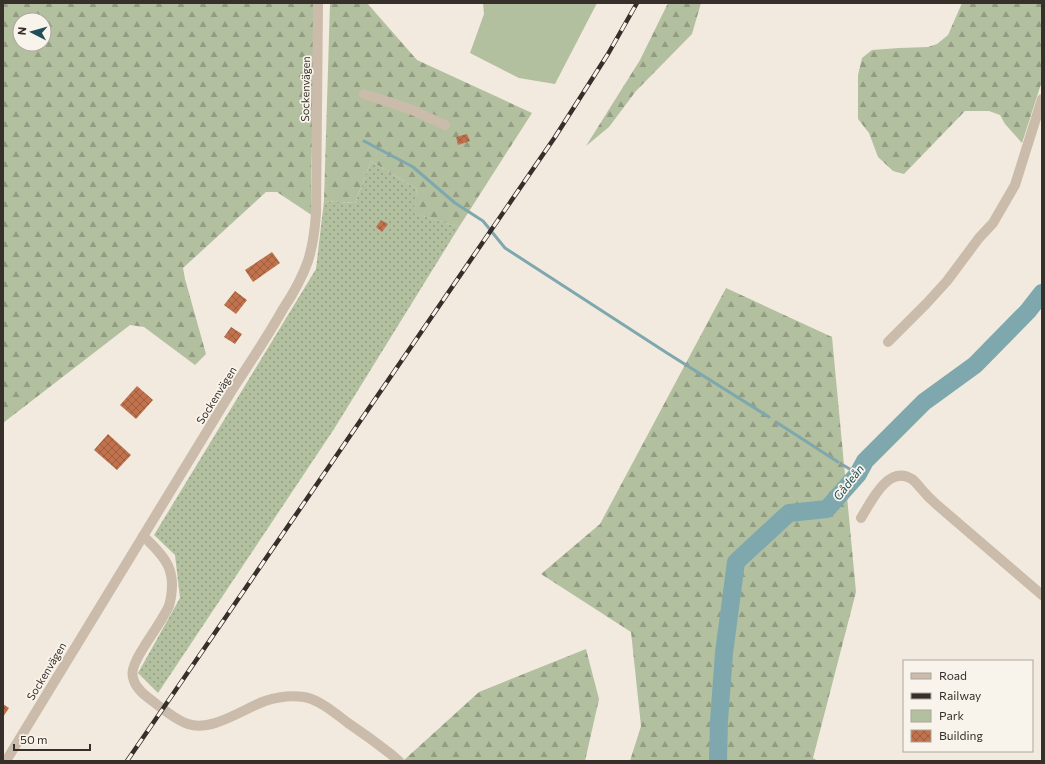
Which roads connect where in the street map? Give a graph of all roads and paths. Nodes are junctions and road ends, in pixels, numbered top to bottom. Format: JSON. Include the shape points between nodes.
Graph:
{"nodes":[{"id":1,"x":318,"y":3,"type":"edge"},
{"id":2,"x":364,"y":94,"type":"dead end"},
{"id":3,"x":1042,"y":99,"type":"edge"},
{"id":4,"x":445,"y":125,"type":"dead end"},
{"id":5,"x":888,"y":342,"type":"dead end"},
{"id":6,"x":861,"y":518,"type":"dead end"},
{"id":7,"x":143,"y":536,"type":"junction"},
{"id":8,"x":1042,"y":595,"type":"edge"},
{"id":9,"x":6,"y":761,"type":"edge"},
{"id":10,"x":399,"y":761,"type":"edge"}],
"edges":[{"from":1,"to":7,"type":"street","name":"Sockenvägen","via":[[316,212],[308,260],[295,289],[272,328]]},
{"from":2,"to":4,"type":"street","via":[[410,109]]},
{"from":3,"to":5,"type":"street","via":[[1015,185],[993,223],[947,281]]},
{"from":6,"to":8,"type":"street","via":[[887,480],[905,476],[912,479],[936,504]]},
{"from":7,"to":9,"type":"street","name":"Sockenvägen"},
{"from":7,"to":10,"type":"street","via":[[166,562],[173,583],[169,606],[138,656],[132,672],[134,681],[142,692],[181,721],[196,725],[221,721],[273,699],[288,696],[312,699],[327,707]]}]}
